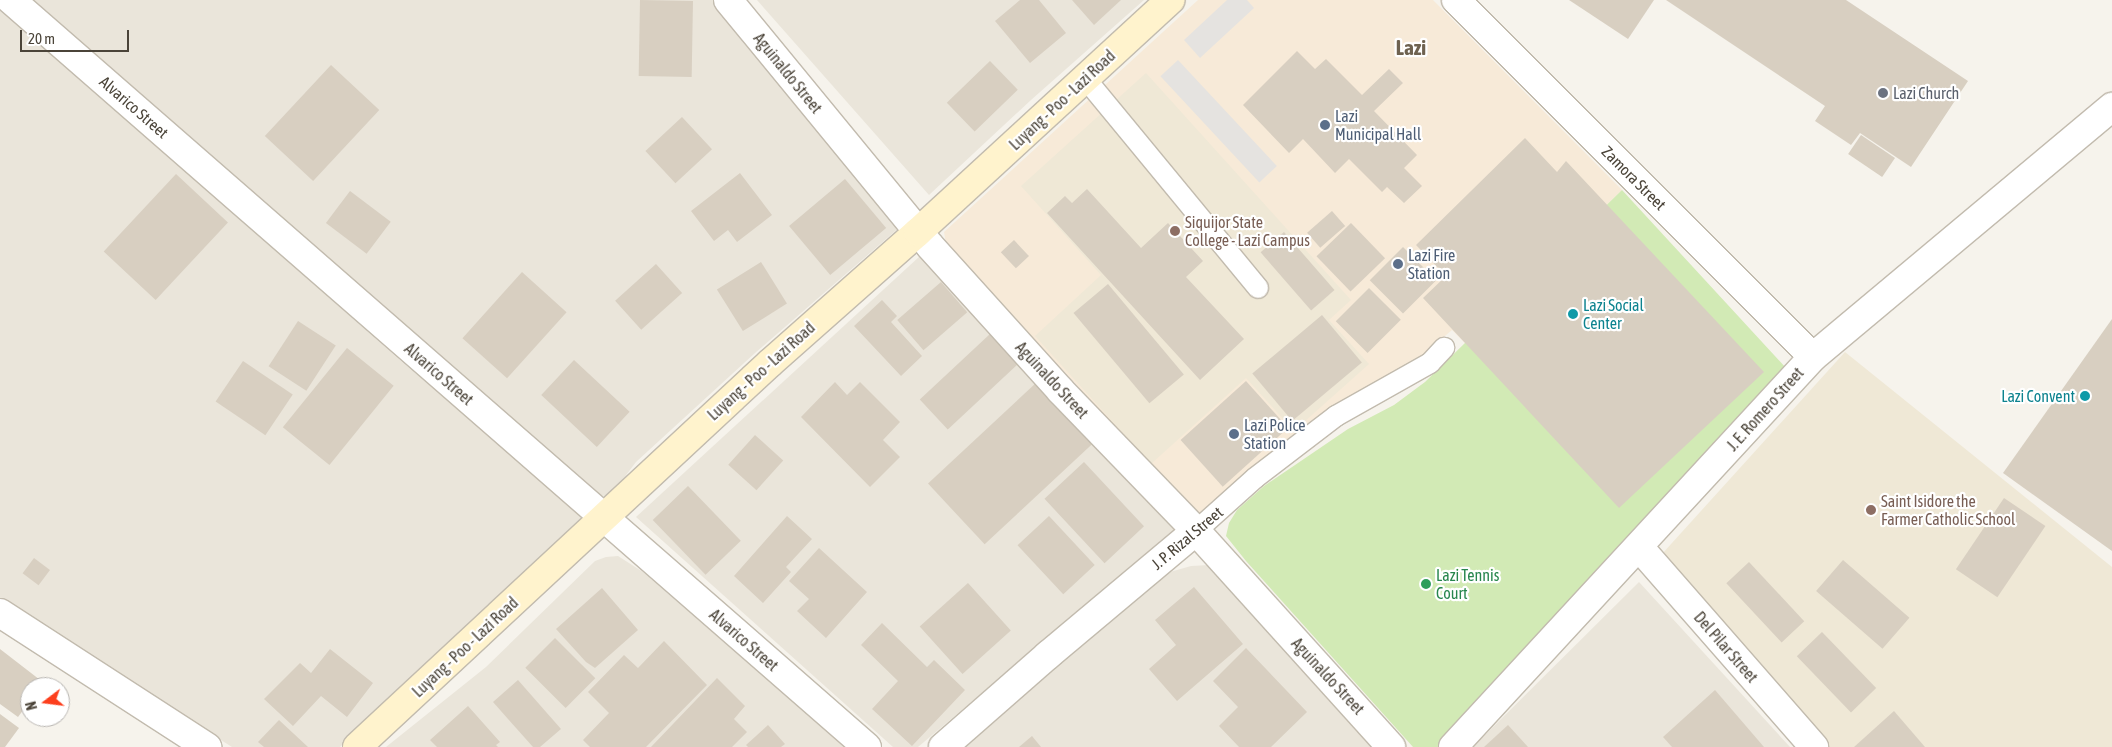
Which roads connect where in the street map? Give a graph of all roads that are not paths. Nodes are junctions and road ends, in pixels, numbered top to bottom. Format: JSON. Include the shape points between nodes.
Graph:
{"nodes":[{"id":1,"x":12,"y":0,"type":"edge"},
{"id":2,"x":728,"y":0,"type":"edge"},
{"id":3,"x":1170,"y":0,"type":"edge"},
{"id":4,"x":1456,"y":0,"type":"edge"},
{"id":5,"x":1085,"y":78,"type":"junction"},
{"id":6,"x":2112,"y":107,"type":"edge"},
{"id":7,"x":918,"y":232,"type":"junction"},
{"id":8,"x":1258,"y":288,"type":"dead end"},
{"id":9,"x":1444,"y":348,"type":"dead end"},
{"id":10,"x":1813,"y":357,"type":"junction"},
{"id":11,"x":604,"y":518,"type":"junction"},
{"id":12,"x":1196,"y":531,"type":"junction"},
{"id":13,"x":1638,"y":547,"type":"junction"},
{"id":14,"x":0,"y":613,"type":"edge"},
{"id":15,"x":207,"y":747,"type":"edge"},
{"id":16,"x":357,"y":747,"type":"edge"},
{"id":17,"x":867,"y":747,"type":"edge"},
{"id":18,"x":942,"y":747,"type":"edge"},
{"id":19,"x":1391,"y":747,"type":"edge"},
{"id":20,"x":1453,"y":747,"type":"edge"},
{"id":21,"x":1814,"y":747,"type":"edge"}],
"edges":[{"from":1,"to":11,"type":"street","name":"Alvarico Street"},
{"from":2,"to":7,"type":"street","name":"Aguinaldo Street"},
{"from":3,"to":5,"type":"main road","name":"Luyang - Poo - Lazi Road"},
{"from":4,"to":10,"type":"street","name":"Zamora Street"},
{"from":5,"to":7,"type":"main road","name":"Luyang - Poo - Lazi Road"},
{"from":5,"to":8,"type":"lane"},
{"from":6,"to":10,"type":"street","name":"J. E. Romero Street"},
{"from":7,"to":11,"type":"main road","name":"Luyang - Poo - Lazi Road","via":[[770,362]]},
{"from":7,"to":12,"type":"street","name":"Aguinaldo Street","via":[[1061,391]]},
{"from":9,"to":12,"type":"lane","name":"J. P. Rizal Street","via":[[1430,363],[1336,416],[1255,478]]},
{"from":10,"to":13,"type":"street","name":"J. E. Romero Street"},
{"from":11,"to":16,"type":"main road","name":"Luyang - Poo - Lazi Road"},
{"from":11,"to":17,"type":"street","name":"Alvarico Street"},
{"from":12,"to":18,"type":"street","name":"J. P. Rizal Street"},
{"from":12,"to":19,"type":"street","name":"Aguinaldo Street"},
{"from":13,"to":20,"type":"street","name":"J. E. Romero Street"},
{"from":13,"to":21,"type":"street","name":"Del Pilar Street"},
{"from":14,"to":15,"type":"street"}]}
